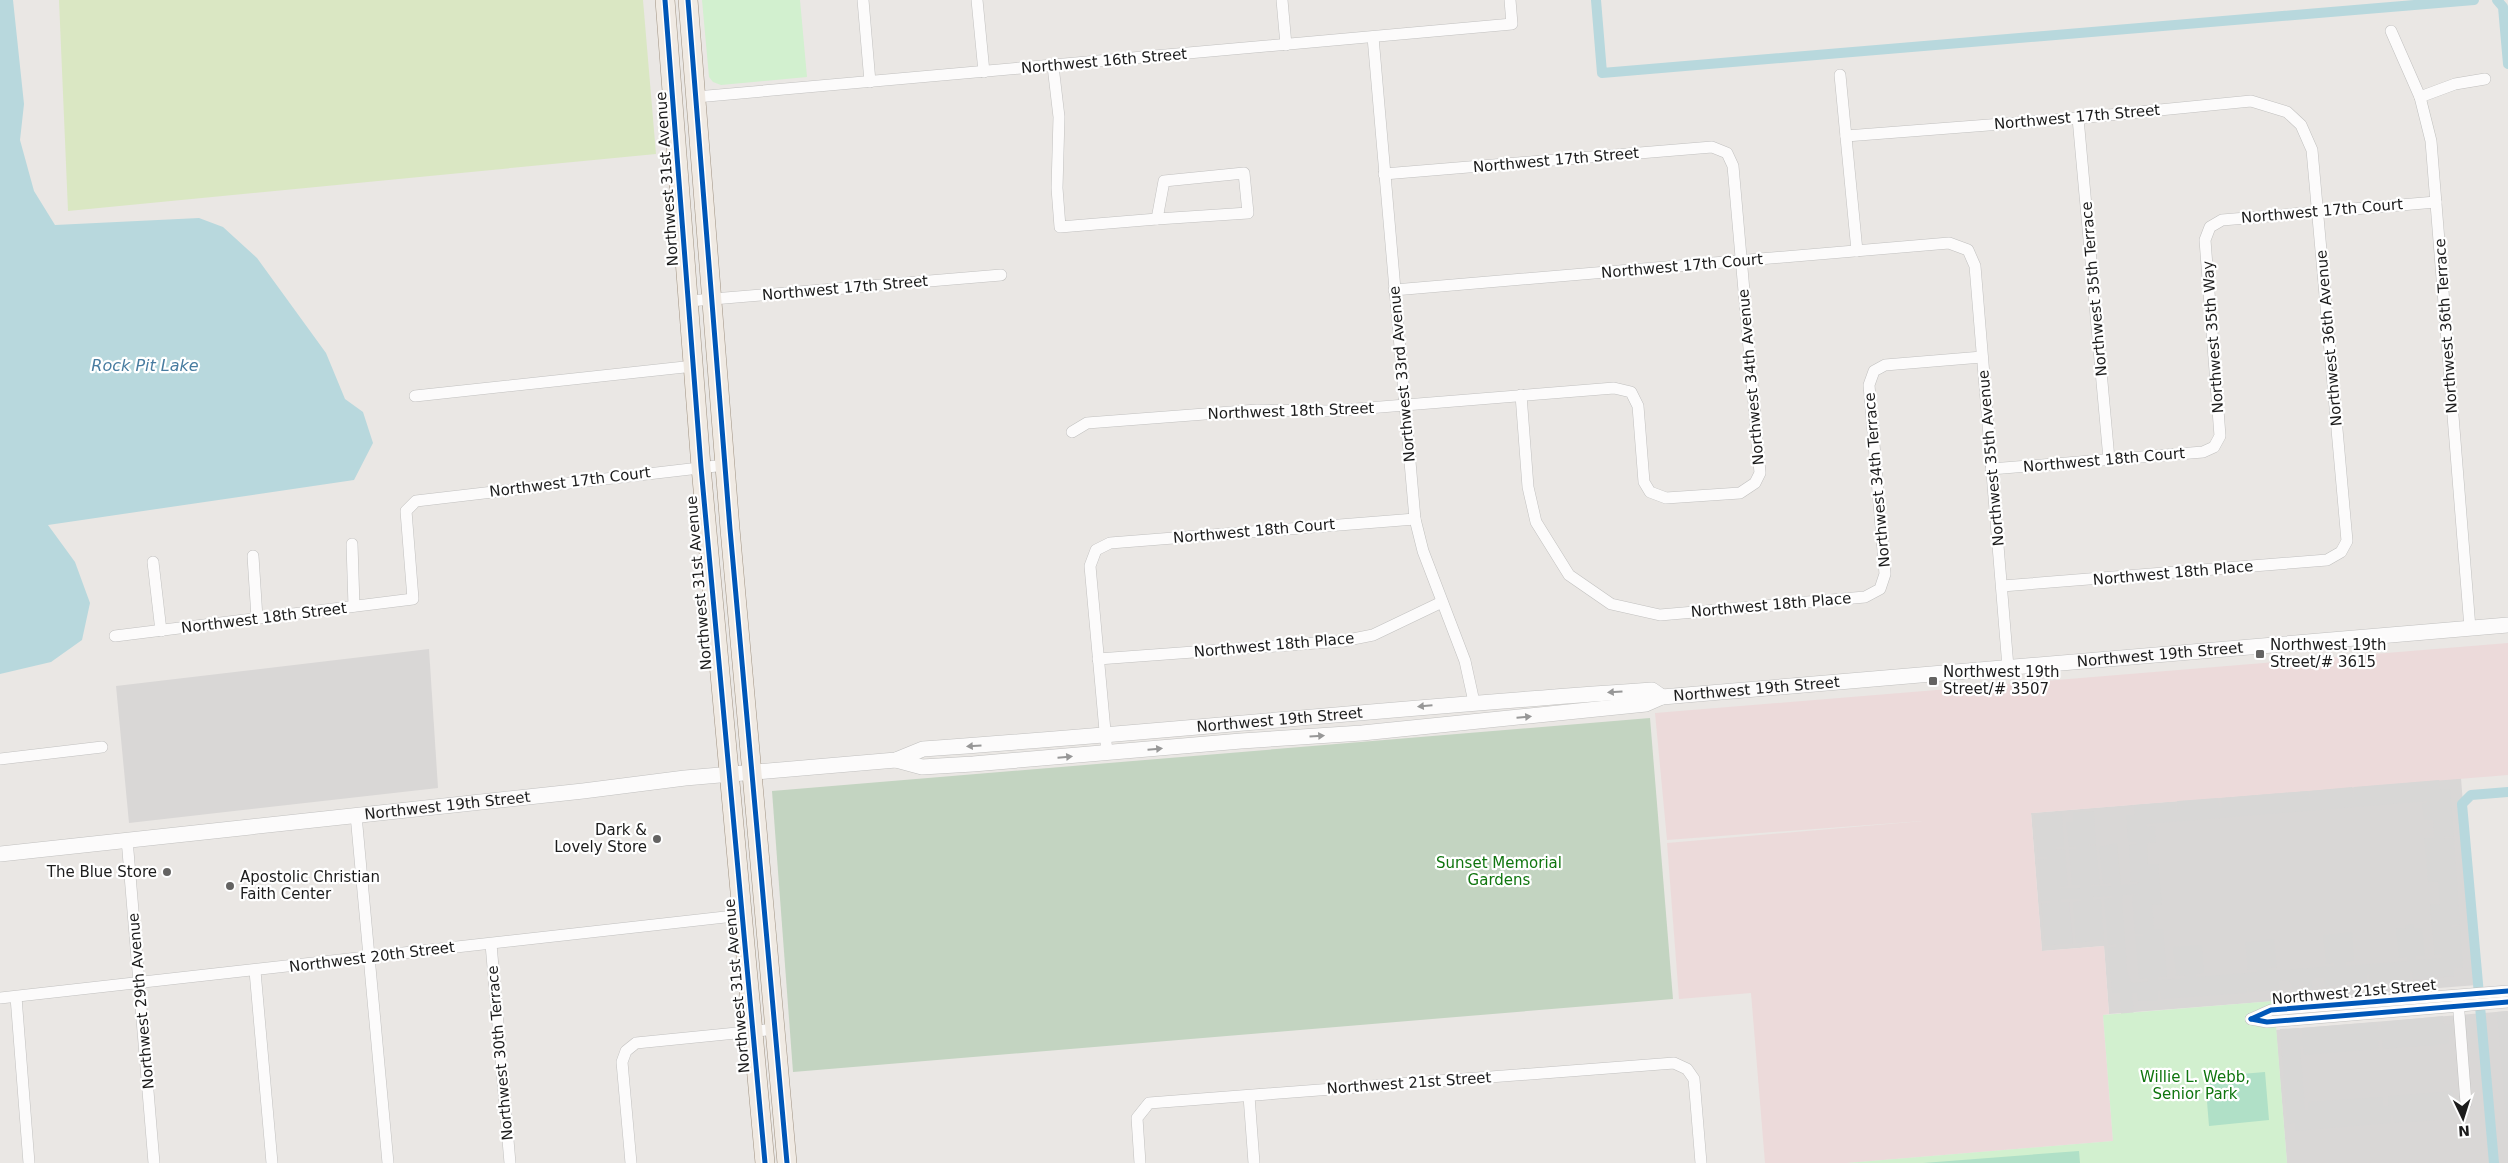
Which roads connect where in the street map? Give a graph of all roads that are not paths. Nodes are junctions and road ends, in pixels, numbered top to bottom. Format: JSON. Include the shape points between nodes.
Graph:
{"nodes":[{"id":1,"x":665,"y":0,"type":"edge"},
{"id":2,"x":688,"y":0,"type":"edge"},
{"id":3,"x":863,"y":0,"type":"edge"},
{"id":4,"x":977,"y":0,"type":"edge"},
{"id":5,"x":1282,"y":0,"type":"edge"},
{"id":6,"x":1510,"y":0,"type":"edge"},
{"id":7,"x":2391,"y":31,"type":"dead end"},
{"id":8,"x":1373,"y":37,"type":"junction"},
{"id":9,"x":1286,"y":45,"type":"junction"},
{"id":10,"x":1053,"y":66,"type":"junction"},
{"id":11,"x":672,"y":72,"type":"junction"},
{"id":12,"x":984,"y":72,"type":"junction"},
{"id":13,"x":1840,"y":75,"type":"dead end"},
{"id":14,"x":2485,"y":79,"type":"dead end"},
{"id":15,"x":870,"y":82,"type":"junction"},
{"id":16,"x":696,"y":97,"type":"junction"},
{"id":17,"x":2420,"y":97,"type":"junction"},
{"id":18,"x":2078,"y":118,"type":"junction"},
{"id":19,"x":2301,"y":125,"type":"joint"},
{"id":20,"x":1846,"y":136,"type":"junction"},
{"id":21,"x":1727,"y":152,"type":"joint"},
{"id":22,"x":1384,"y":174,"type":"junction"},
{"id":23,"x":2436,"y":202,"type":"junction"},
{"id":24,"x":2318,"y":211,"type":"junction"},
{"id":25,"x":1157,"y":219,"type":"junction"},
{"id":26,"x":2210,"y":227,"type":"joint"},
{"id":27,"x":1968,"y":250,"type":"joint"},
{"id":28,"x":1857,"y":251,"type":"junction"},
{"id":29,"x":1741,"y":261,"type":"junction"},
{"id":30,"x":1001,"y":275,"type":"dead end"},
{"id":31,"x":1394,"y":290,"type":"junction"},
{"id":32,"x":712,"y":300,"type":"junction"},
{"id":33,"x":689,"y":302,"type":"junction"},
{"id":34,"x":1982,"y":356,"type":"junction"},
{"id":35,"x":694,"y":366,"type":"junction"},
{"id":36,"x":1521,"y":395,"type":"junction"},
{"id":37,"x":414,"y":396,"type":"dead end"},
{"id":38,"x":1404,"y":405,"type":"junction"},
{"id":39,"x":1072,"y":432,"type":"dead end"},
{"id":40,"x":2214,"y":447,"type":"joint"},
{"id":41,"x":2109,"y":459,"type":"junction"},
{"id":42,"x":724,"y":465,"type":"junction"},
{"id":43,"x":701,"y":467,"type":"junction"},
{"id":44,"x":1992,"y":469,"type":"junction"},
{"id":45,"x":1650,"y":492,"type":"joint"},
{"id":46,"x":1415,"y":519,"type":"junction"},
{"id":47,"x":352,"y":544,"type":"dead end"},
{"id":48,"x":2341,"y":552,"type":"joint"},
{"id":49,"x":253,"y":556,"type":"dead end"},
{"id":50,"x":153,"y":562,"type":"dead end"},
{"id":51,"x":2002,"y":586,"type":"junction"},
{"id":52,"x":1880,"y":589,"type":"joint"},
{"id":53,"x":413,"y":599,"type":"joint"},
{"id":54,"x":1442,"y":602,"type":"junction"},
{"id":55,"x":354,"y":606,"type":"junction"},
{"id":56,"x":257,"y":618,"type":"junction"},
{"id":57,"x":2508,"y":625,"type":"edge"},
{"id":58,"x":2470,"y":628,"type":"junction"},
{"id":59,"x":161,"y":631,"type":"junction"},
{"id":60,"x":115,"y":636,"type":"dead end"},
{"id":61,"x":1098,"y":659,"type":"junction"},
{"id":62,"x":2008,"y":667,"type":"junction"},
{"id":63,"x":1662,"y":697,"type":"junction"},
{"id":64,"x":1474,"y":702,"type":"junction"},
{"id":65,"x":1106,"y":736,"type":"junction"},
{"id":66,"x":102,"y":747,"type":"dead end"},
{"id":67,"x":1107,"y":754,"type":"junction"},
{"id":68,"x":0,"y":759,"type":"edge"},
{"id":69,"x":896,"y":760,"type":"junction"},
{"id":70,"x":751,"y":772,"type":"junction"},
{"id":71,"x":729,"y":774,"type":"junction"},
{"id":72,"x":356,"y":814,"type":"junction"},
{"id":73,"x":127,"y":839,"type":"junction"},
{"id":74,"x":0,"y":854,"type":"edge"},
{"id":75,"x":743,"y":915,"type":"junction"},
{"id":76,"x":491,"y":944,"type":"junction"},
{"id":77,"x":369,"y":958,"type":"junction"},
{"id":78,"x":255,"y":971,"type":"junction"},
{"id":79,"x":139,"y":983,"type":"junction"},
{"id":80,"x":2508,"y":991,"type":"edge"},
{"id":81,"x":16,"y":997,"type":"junction"},
{"id":82,"x":0,"y":998,"type":"edge"},
{"id":83,"x":2458,"y":1001,"type":"junction"},
{"id":84,"x":2508,"y":1002,"type":"edge"},
{"id":85,"x":776,"y":1029,"type":"junction"},
{"id":86,"x":754,"y":1031,"type":"junction"},
{"id":87,"x":1249,"y":1096,"type":"junction"},
{"id":88,"x":2466,"y":1103,"type":"dead end"},
{"id":89,"x":30,"y":1163,"type":"edge"},
{"id":90,"x":154,"y":1163,"type":"edge"},
{"id":91,"x":272,"y":1163,"type":"edge"},
{"id":92,"x":388,"y":1163,"type":"edge"},
{"id":93,"x":510,"y":1163,"type":"edge"},
{"id":94,"x":631,"y":1163,"type":"edge"},
{"id":95,"x":765,"y":1163,"type":"edge"},
{"id":96,"x":787,"y":1163,"type":"edge"},
{"id":97,"x":1140,"y":1163,"type":"edge"},
{"id":98,"x":1254,"y":1163,"type":"edge"},
{"id":99,"x":1701,"y":1163,"type":"edge"}],
"edges":[{"from":1,"to":11,"type":"main road","name":"Northwest 31st Avenue"},
{"from":2,"to":16,"type":"main road"},
{"from":3,"to":15,"type":"street"},
{"from":4,"to":12,"type":"street"},
{"from":5,"to":9,"type":"street"},
{"from":6,"to":8,"type":"street","name":"Northwest 16th Street","via":[[1512,24]]},
{"from":7,"to":17,"type":"street","name":"Northwest 36th Terrace"},
{"from":8,"to":9,"type":"street","name":"Northwest 16th Street"},
{"from":8,"to":22,"type":"street","name":"Northwest 33rd Avenue"},
{"from":9,"to":10,"type":"street","name":"Northwest 16th Street"},
{"from":10,"to":12,"type":"street","name":"Northwest 16th Street"},
{"from":10,"to":25,"type":"street","via":[[1059,117],[1057,188],[1060,227]]},
{"from":11,"to":16,"type":"main road","via":[[678,86]]},
{"from":11,"to":33,"type":"main road","name":"Northwest 31st Avenue"},
{"from":12,"to":15,"type":"street","name":"Northwest 16th Street"},
{"from":13,"to":20,"type":"street"},
{"from":14,"to":17,"type":"street","via":[[2455,84]]},
{"from":15,"to":16,"type":"street","name":"Northwest 16th Street"},
{"from":16,"to":32,"type":"main road"},
{"from":17,"to":23,"type":"street","name":"Northwest 36th Terrace","via":[[2431,141]]},
{"from":18,"to":19,"type":"street","name":"Northwest 17th Street","via":[[2250,101],[2287,112]]},
{"from":18,"to":20,"type":"street","name":"Northwest 17th Street"},
{"from":18,"to":41,"type":"street","name":"Northwest 35th Terrace"},
{"from":19,"to":24,"type":"street","name":"Northwest 36th Avenue","via":[[2312,150]]},
{"from":20,"to":28,"type":"street"},
{"from":21,"to":22,"type":"street","name":"Northwest 17th Street","via":[[1712,147]]},
{"from":21,"to":29,"type":"street","name":"Northwest 34th Avenue","via":[[1733,166]]},
{"from":22,"to":31,"type":"street","name":"Northwest 33rd Avenue"},
{"from":23,"to":24,"type":"street","name":"Northwest 17th Court"},
{"from":23,"to":58,"type":"street","name":"Northwest 36th Terrace"},
{"from":24,"to":26,"type":"street","name":"Northwest 17th Court","via":[[2222,220]]},
{"from":24,"to":48,"type":"street","name":"Northwest 36th Avenue","via":[[2347,541]]},
{"from":25,"to":25,"type":"street","via":[[1248,213],[1244,173],[1164,182]]},
{"from":26,"to":40,"type":"street","name":"Northwest 35th Way","via":[[2205,240],[2220,436]]},
{"from":27,"to":28,"type":"street","name":"Northwest 17th Court","via":[[1949,243]]},
{"from":27,"to":34,"type":"street","name":"Northwest 35th Avenue","via":[[1975,266]]},
{"from":28,"to":29,"type":"street","name":"Northwest 17th Court"},
{"from":29,"to":31,"type":"street","name":"Northwest 17th Court"},
{"from":29,"to":45,"type":"street","name":"Northwest 34th Avenue","via":[[1760,473],[1755,483],[1740,493],[1666,498]]},
{"from":30,"to":32,"type":"street","name":"Northwest 17th Street"},
{"from":31,"to":38,"type":"street","name":"Northwest 33rd Avenue"},
{"from":32,"to":33,"type":"street","name":"Northwest 17th Street"},
{"from":32,"to":42,"type":"main road"},
{"from":33,"to":35,"type":"main road","name":"Northwest 31st Avenue"},
{"from":34,"to":44,"type":"street","name":"Northwest 35th Avenue"},
{"from":34,"to":52,"type":"street","name":"Northwest 34th Terrace","via":[[1886,365],[1874,371],[1869,385],[1885,574]]},
{"from":35,"to":37,"type":"street"},
{"from":35,"to":43,"type":"main road","name":"Northwest 31st Avenue"},
{"from":36,"to":38,"type":"street","name":"Northwest 18th Street"},
{"from":36,"to":45,"type":"street","name":"Northwest 18th Street","via":[[1614,388],[1631,392],[1638,406],[1644,482]]},
{"from":36,"to":52,"type":"street","name":"Northwest 18th Place","via":[[1528,487],[1536,522],[1569,575],[1611,604],[1660,615],[1865,597]]},
{"from":38,"to":39,"type":"street","name":"Northwest 18th Street","via":[[1331,411],[1257,410],[1087,424]]},
{"from":38,"to":46,"type":"street","name":"Northwest 33rd Avenue"},
{"from":40,"to":41,"type":"street","name":"Northwest 18th Court","via":[[2202,452]]},
{"from":41,"to":44,"type":"street","name":"Northwest 18th Court"},
{"from":42,"to":43,"type":"street","name":"Northwest 17th Court"},
{"from":42,"to":70,"type":"main road"},
{"from":43,"to":53,"type":"street","name":"Northwest 17th Court","via":[[416,501],[406,511]]},
{"from":43,"to":71,"type":"main road","name":"Northwest 31st Avenue"},
{"from":44,"to":51,"type":"street","name":"Northwest 35th Avenue"},
{"from":46,"to":54,"type":"street","name":"Northwest 33rd Avenue"},
{"from":46,"to":61,"type":"street","name":"Northwest 18th Court","via":[[1110,543],[1096,550],[1090,566]]},
{"from":47,"to":55,"type":"street"},
{"from":48,"to":51,"type":"street","name":"Northwest 18th Place","via":[[2327,560]]},
{"from":49,"to":56,"type":"street"},
{"from":50,"to":59,"type":"street"},
{"from":51,"to":62,"type":"street","name":"Northwest 35th Avenue"},
{"from":53,"to":55,"type":"street","name":"Northwest 18th Street"},
{"from":54,"to":61,"type":"street","name":"Northwest 18th Place","via":[[1372,635],[1343,641]]},
{"from":54,"to":64,"type":"street","name":"Northwest 33rd Avenue","via":[[1465,662]]},
{"from":55,"to":56,"type":"street","name":"Northwest 18th Street"},
{"from":56,"to":59,"type":"street","name":"Northwest 18th Street"},
{"from":57,"to":58,"type":"street","name":"Northwest 19th Street"},
{"from":58,"to":62,"type":"street","name":"Northwest 19th Street"},
{"from":59,"to":60,"type":"street","name":"Northwest 18th Street"},
{"from":61,"to":65,"type":"street"},
{"from":62,"to":63,"type":"street","name":"Northwest 19th Street"},
{"from":63,"to":64,"type":"street","name":"Northwest 19th Street","one_way":true,"via":[[1652,690]]},
{"from":67,"to":63,"type":"street","name":"Northwest 19th Street","one_way":true,"via":[[1535,716],[1646,704]]},
{"from":64,"to":65,"type":"street","name":"Northwest 19th Street","one_way":true},
{"from":65,"to":67,"type":"street"},
{"from":65,"to":69,"type":"street","name":"Northwest 19th Street","one_way":true,"via":[[923,750]]},
{"from":66,"to":68,"type":"street"},
{"from":69,"to":67,"type":"street","name":"Northwest 19th Street","one_way":true,"via":[[922,767]]},
{"from":69,"to":70,"type":"street","name":"Northwest 19th Street"},
{"from":70,"to":71,"type":"street","name":"Northwest 19th Street"},
{"from":70,"to":85,"type":"main road"},
{"from":71,"to":72,"type":"street","name":"Northwest 19th Street"},
{"from":71,"to":75,"type":"main road","name":"Northwest 31st Avenue"},
{"from":72,"to":73,"type":"street","name":"Northwest 19th Street"},
{"from":72,"to":77,"type":"street"},
{"from":73,"to":74,"type":"street","name":"Northwest 19th Street"},
{"from":73,"to":79,"type":"street","name":"Northwest 29th Avenue"},
{"from":75,"to":76,"type":"street","name":"Northwest 20th Street"},
{"from":75,"to":86,"type":"main road","name":"Northwest 31st Avenue"},
{"from":76,"to":77,"type":"street","name":"Northwest 20th Street"},
{"from":76,"to":93,"type":"street","name":"Northwest 30th Terrace"},
{"from":77,"to":78,"type":"street","name":"Northwest 20th Street"},
{"from":77,"to":92,"type":"street"},
{"from":78,"to":79,"type":"street","name":"Northwest 20th Street"},
{"from":78,"to":91,"type":"street"},
{"from":79,"to":81,"type":"street","name":"Northwest 20th Street"},
{"from":79,"to":90,"type":"street","name":"Northwest 29th Avenue"},
{"from":80,"to":83,"type":"street","name":"Northwest 21st Street"},
{"from":81,"to":82,"type":"street","name":"Northwest 20th Street"},
{"from":81,"to":89,"type":"street"},
{"from":83,"to":83,"type":"street","name":"Northwest 21st Street","via":[[2272,1010],[2251,1019],[2267,1022]]},
{"from":83,"to":84,"type":"street","name":"Northwest 21st Street"},
{"from":83,"to":88,"type":"street"},
{"from":85,"to":86,"type":"street"},
{"from":85,"to":96,"type":"main road"},
{"from":86,"to":94,"type":"street","via":[[636,1043],[626,1050],[622,1062]]},
{"from":86,"to":95,"type":"main road","name":"Northwest 31st Avenue"},
{"from":87,"to":97,"type":"street","name":"Northwest 21st Street","via":[[1149,1103],[1137,1118]]},
{"from":87,"to":98,"type":"street"},
{"from":87,"to":99,"type":"street","name":"Northwest 21st Street","via":[[1674,1063],[1687,1069],[1694,1079]]}]}
